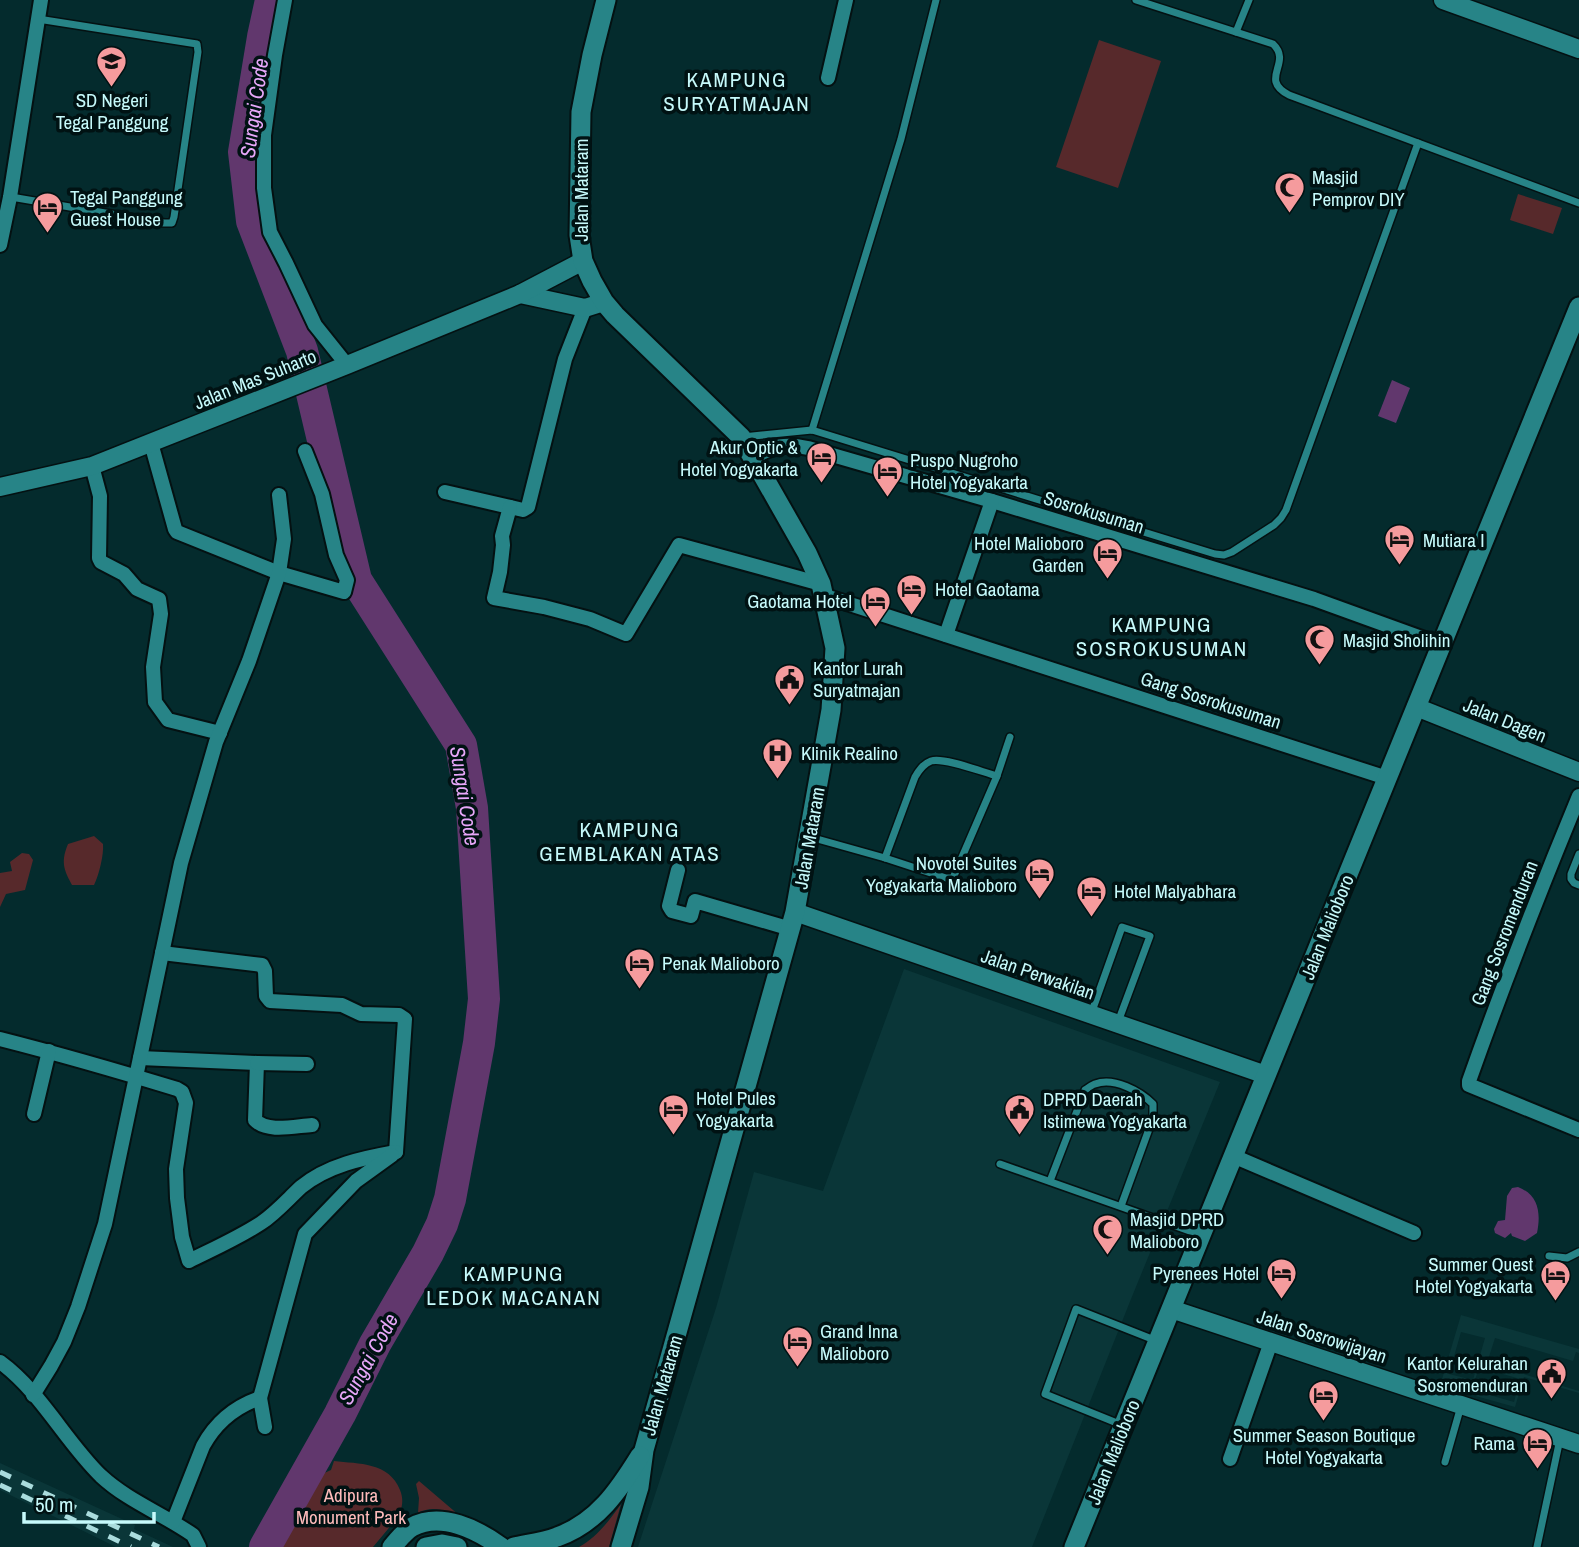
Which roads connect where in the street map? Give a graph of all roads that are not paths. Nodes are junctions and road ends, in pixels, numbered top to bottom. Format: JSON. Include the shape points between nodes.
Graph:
{"nodes":[{"id":1,"x":41,"y":0,"type":"edge"},
{"id":2,"x":285,"y":0,"type":"edge"},
{"id":3,"x":606,"y":0,"type":"edge"},
{"id":4,"x":846,"y":0,"type":"edge"},
{"id":5,"x":936,"y":0,"type":"edge"},
{"id":6,"x":1136,"y":0,"type":"edge"},
{"id":7,"x":1250,"y":0,"type":"edge"},
{"id":8,"x":1443,"y":0,"type":"edge"},
{"id":9,"x":37,"y":19,"type":"junction"},
{"id":10,"x":1236,"y":32,"type":"junction"},
{"id":11,"x":1579,"y":49,"type":"edge"},
{"id":12,"x":828,"y":78,"type":"dead end"},
{"id":13,"x":1418,"y":143,"type":"junction"},
{"id":14,"x":10,"y":197,"type":"junction"},
{"id":15,"x":1579,"y":204,"type":"edge"},
{"id":16,"x":3,"y":214,"type":"edge"},
{"id":17,"x":0,"y":245,"type":"edge"},
{"id":18,"x":583,"y":261,"type":"junction"},
{"id":19,"x":520,"y":294,"type":"junction"},
{"id":20,"x":604,"y":302,"type":"junction"},
{"id":21,"x":1579,"y":307,"type":"edge"},
{"id":22,"x":585,"y":308,"type":"junction"},
{"id":23,"x":343,"y":367,"type":"junction"},
{"id":24,"x":812,"y":430,"type":"junction"},
{"id":25,"x":741,"y":437,"type":"junction"},
{"id":26,"x":151,"y":443,"type":"junction"},
{"id":27,"x":305,"y":451,"type":"dead end"},
{"id":28,"x":753,"y":457,"type":"junction"},
{"id":29,"x":92,"y":466,"type":"junction"},
{"id":30,"x":0,"y":487,"type":"edge"},
{"id":31,"x":445,"y":492,"type":"dead end"},
{"id":32,"x":279,"y":495,"type":"dead end"},
{"id":33,"x":992,"y":501,"type":"junction"},
{"id":34,"x":510,"y":507,"type":"junction"},
{"id":35,"x":279,"y":573,"type":"junction"},
{"id":36,"x":822,"y":589,"type":"junction"},
{"id":37,"x":946,"y":635,"type":"junction"},
{"id":38,"x":1441,"y":645,"type":"junction"},
{"id":39,"x":1416,"y":707,"type":"junction"},
{"id":40,"x":220,"y":733,"type":"junction"},
{"id":41,"x":1010,"y":737,"type":"dead end"},
{"id":42,"x":1579,"y":772,"type":"edge"},
{"id":43,"x":997,"y":776,"type":"junction"},
{"id":44,"x":1387,"y":778,"type":"junction"},
{"id":45,"x":1579,"y":796,"type":"edge"},
{"id":46,"x":809,"y":837,"type":"junction"},
{"id":47,"x":1579,"y":854,"type":"edge"},
{"id":48,"x":885,"y":858,"type":"junction"},
{"id":49,"x":678,"y":870,"type":"dead end"},
{"id":50,"x":1579,"y":885,"type":"edge"},
{"id":51,"x":793,"y":920,"type":"junction"},
{"id":52,"x":162,"y":953,"type":"junction"},
{"id":53,"x":1091,"y":1014,"type":"junction"},
{"id":54,"x":1118,"y":1024,"type":"junction"},
{"id":55,"x":0,"y":1039,"type":"edge"},
{"id":56,"x":50,"y":1051,"type":"junction"},
{"id":57,"x":140,"y":1058,"type":"junction"},
{"id":58,"x":257,"y":1063,"type":"junction"},
{"id":59,"x":307,"y":1064,"type":"dead end"},
{"id":60,"x":1266,"y":1075,"type":"junction"},
{"id":61,"x":136,"y":1076,"type":"junction"},
{"id":62,"x":34,"y":1114,"type":"dead end"},
{"id":63,"x":312,"y":1125,"type":"dead end"},
{"id":64,"x":1579,"y":1130,"type":"edge"},
{"id":65,"x":396,"y":1152,"type":"junction"},
{"id":66,"x":1234,"y":1156,"type":"junction"},
{"id":67,"x":1000,"y":1164,"type":"dead end"},
{"id":68,"x":1050,"y":1181,"type":"junction"},
{"id":69,"x":1121,"y":1206,"type":"junction"},
{"id":70,"x":1414,"y":1233,"type":"dead end"},
{"id":71,"x":1201,"y":1236,"type":"junction"},
{"id":72,"x":1579,"y":1252,"type":"edge"},
{"id":73,"x":1549,"y":1256,"type":"dead end"},
{"id":74,"x":1171,"y":1309,"type":"junction"},
{"id":75,"x":1158,"y":1342,"type":"junction"},
{"id":76,"x":1271,"y":1342,"type":"junction"},
{"id":77,"x":0,"y":1362,"type":"edge"},
{"id":78,"x":33,"y":1395,"type":"junction"},
{"id":79,"x":260,"y":1398,"type":"junction"},
{"id":80,"x":1461,"y":1405,"type":"junction"},
{"id":81,"x":1124,"y":1425,"type":"junction"},
{"id":82,"x":265,"y":1427,"type":"dead end"},
{"id":83,"x":1560,"y":1438,"type":"junction"},
{"id":84,"x":1579,"y":1444,"type":"edge"},
{"id":85,"x":644,"y":1450,"type":"junction"},
{"id":86,"x":1230,"y":1459,"type":"dead end"},
{"id":87,"x":1445,"y":1462,"type":"dead end"},
{"id":88,"x":173,"y":1522,"type":"junction"},
{"id":89,"x":198,"y":1547,"type":"edge"},
{"id":90,"x":392,"y":1547,"type":"edge"},
{"id":91,"x":426,"y":1547,"type":"edge"},
{"id":92,"x":457,"y":1547,"type":"edge"},
{"id":93,"x":501,"y":1547,"type":"edge"},
{"id":94,"x":514,"y":1547,"type":"edge"},
{"id":95,"x":621,"y":1547,"type":"edge"},
{"id":96,"x":1074,"y":1547,"type":"edge"},
{"id":97,"x":1538,"y":1547,"type":"edge"}],
"edges":[{"from":1,"to":9,"type":"street"},
{"from":2,"to":23,"type":"street","via":[[264,135],[270,232],[315,325]]},
{"from":3,"to":18,"type":"main road","name":"Jalan Mataram","via":[[581,112],[579,235]]},
{"from":4,"to":12,"type":"street"},
{"from":5,"to":24,"type":"lane","via":[[901,139]]},
{"from":6,"to":10,"type":"lane"},
{"from":7,"to":10,"type":"lane"},
{"from":8,"to":11,"type":"street"},
{"from":9,"to":14,"type":"street"},
{"from":9,"to":14,"type":"lane","via":[[197,44],[174,216],[172,223]]},
{"from":10,"to":13,"type":"lane","via":[[1276,47],[1281,55],[1278,88]]},
{"from":13,"to":15,"type":"lane"},
{"from":13,"to":24,"type":"lane","via":[[1284,514],[1228,554],[1214,554]]},
{"from":14,"to":16,"type":"street"},
{"from":16,"to":17,"type":"street"},
{"from":18,"to":19,"type":"street","name":"Jalan Mas Suharto"},
{"from":18,"to":20,"type":"main road","name":"Jalan Mataram"},
{"from":19,"to":22,"type":"street"},
{"from":19,"to":23,"type":"street","name":"Jalan Mas Suharto"},
{"from":20,"to":22,"type":"street"},
{"from":20,"to":25,"type":"main road","name":"Jalan Mataram"},
{"from":21,"to":38,"type":"main road","name":"Jalan Malioboro"},
{"from":22,"to":34,"type":"street","via":[[565,359],[528,507]]},
{"from":23,"to":26,"type":"street","name":"Jalan Mas Suharto"},
{"from":24,"to":25,"type":"lane"},
{"from":25,"to":28,"type":"main road","name":"Jalan Mataram"},
{"from":26,"to":29,"type":"street","name":"Jalan Mas Suharto"},
{"from":26,"to":35,"type":"street","via":[[174,529]]},
{"from":27,"to":35,"type":"street","via":[[347,580],[344,592]]},
{"from":28,"to":33,"type":"street","name":"Sosrokusuman","via":[[775,446],[808,448]]},
{"from":28,"to":36,"type":"main road","name":"Jalan Mataram"},
{"from":29,"to":30,"type":"street","name":"Jalan Mas Suharto"},
{"from":29,"to":40,"type":"street","via":[[100,496],[101,562],[137,589],[159,598],[155,702],[168,720]]},
{"from":31,"to":34,"type":"street"},
{"from":32,"to":35,"type":"street","via":[[284,539]]},
{"from":33,"to":37,"type":"street"},
{"from":33,"to":38,"type":"street","name":"Sosrokusuman","via":[[1314,598]]},
{"from":34,"to":36,"type":"street","name":"Gang Sosrokusuman","via":[[494,598],[590,619],[626,635],[679,545]]},
{"from":35,"to":40,"type":"street"},
{"from":36,"to":37,"type":"street","name":"Gang Sosrokusuman"},
{"from":36,"to":46,"type":"main road","name":"Jalan Mataram","via":[[835,649],[831,710]]},
{"from":37,"to":44,"type":"street","name":"Gang Sosrokusuman"},
{"from":38,"to":39,"type":"main road","name":"Jalan Malioboro"},
{"from":39,"to":42,"type":"street","name":"Jalan Dagen"},
{"from":39,"to":44,"type":"main road","name":"Jalan Malioboro"},
{"from":40,"to":52,"type":"street","via":[[181,863]]},
{"from":41,"to":43,"type":"lane"},
{"from":43,"to":48,"type":"lane","via":[[939,760],[928,762],[915,777]]},
{"from":43,"to":48,"type":"lane","via":[[953,878]]},
{"from":44,"to":60,"type":"main road","name":"Jalan Malioboro"},
{"from":45,"to":64,"type":"street","name":"Gang Sosromenduran","via":[[1469,1081],[1469,1085]]},
{"from":46,"to":48,"type":"lane"},
{"from":46,"to":51,"type":"main road","name":"Jalan Mataram"},
{"from":47,"to":50,"type":"lane","via":[[1571,879]]},
{"from":49,"to":51,"type":"street","via":[[669,906],[672,911],[691,916],[695,901]]},
{"from":51,"to":53,"type":"street","name":"Jalan Perwakilan"},
{"from":51,"to":85,"type":"main road","name":"Jalan Mataram"},
{"from":52,"to":57,"type":"street"},
{"from":52,"to":65,"type":"street","via":[[262,965],[270,1000],[342,1005],[361,1014],[405,1019]]},
{"from":53,"to":54,"type":"street","name":"Jalan Perwakilan"},
{"from":53,"to":54,"type":"lane","via":[[1122,927],[1150,936]]},
{"from":54,"to":60,"type":"street","name":"Jalan Perwakilan"},
{"from":55,"to":56,"type":"street"},
{"from":56,"to":61,"type":"street"},
{"from":56,"to":62,"type":"street"},
{"from":57,"to":58,"type":"street"},
{"from":57,"to":61,"type":"street"},
{"from":58,"to":59,"type":"street"},
{"from":58,"to":63,"type":"street","via":[[255,1120],[259,1125]]},
{"from":60,"to":66,"type":"main road","name":"Jalan Malioboro"},
{"from":61,"to":65,"type":"street","via":[[177,1088],[185,1097],[176,1169],[182,1237],[189,1261],[264,1222],[329,1168]]},
{"from":61,"to":78,"type":"street","via":[[105,1224],[64,1342]]},
{"from":65,"to":79,"type":"street","via":[[356,1181],[305,1234]]},
{"from":66,"to":70,"type":"street"},
{"from":66,"to":71,"type":"main road","name":"Jalan Malioboro"},
{"from":67,"to":68,"type":"lane"},
{"from":68,"to":69,"type":"lane"},
{"from":68,"to":69,"type":"lane","via":[[1085,1090],[1110,1082],[1142,1093],[1153,1104],[1153,1118]]},
{"from":69,"to":71,"type":"lane"},
{"from":71,"to":74,"type":"main road","name":"Jalan Malioboro"},
{"from":72,"to":73,"type":"lane","via":[[1567,1258]]},
{"from":74,"to":75,"type":"main road","name":"Jalan Malioboro"},
{"from":74,"to":76,"type":"street","name":"Jalan Sosrowijayan"},
{"from":75,"to":81,"type":"main road","name":"Jalan Malioboro"},
{"from":75,"to":81,"type":"lane","via":[[1076,1309],[1045,1394]]},
{"from":76,"to":80,"type":"street","name":"Jalan Sosrowijayan"},
{"from":76,"to":86,"type":"street"},
{"from":77,"to":78,"type":"street"},
{"from":78,"to":88,"type":"street","via":[[100,1474]]},
{"from":79,"to":82,"type":"street"},
{"from":79,"to":88,"type":"street","via":[[227,1415],[208,1436]]},
{"from":80,"to":83,"type":"street","name":"Jalan Sosrowijayan"},
{"from":80,"to":87,"type":"lane"},
{"from":81,"to":96,"type":"main road","name":"Jalan Malioboro"},
{"from":83,"to":84,"type":"street","name":"Jalan Sosrowijayan"},
{"from":83,"to":97,"type":"lane"},
{"from":85,"to":94,"type":"main road","name":"Jalan Mataram","via":[[617,1493],[588,1520],[555,1538]]},
{"from":85,"to":95,"type":"main road","name":"Jalan Mataram","via":[[639,1487]]},
{"from":88,"to":89,"type":"street","via":[[193,1535]]},
{"from":90,"to":93,"type":"main road","via":[[406,1531],[436,1521],[478,1532]]},
{"from":91,"to":92,"type":"main road"}]}
